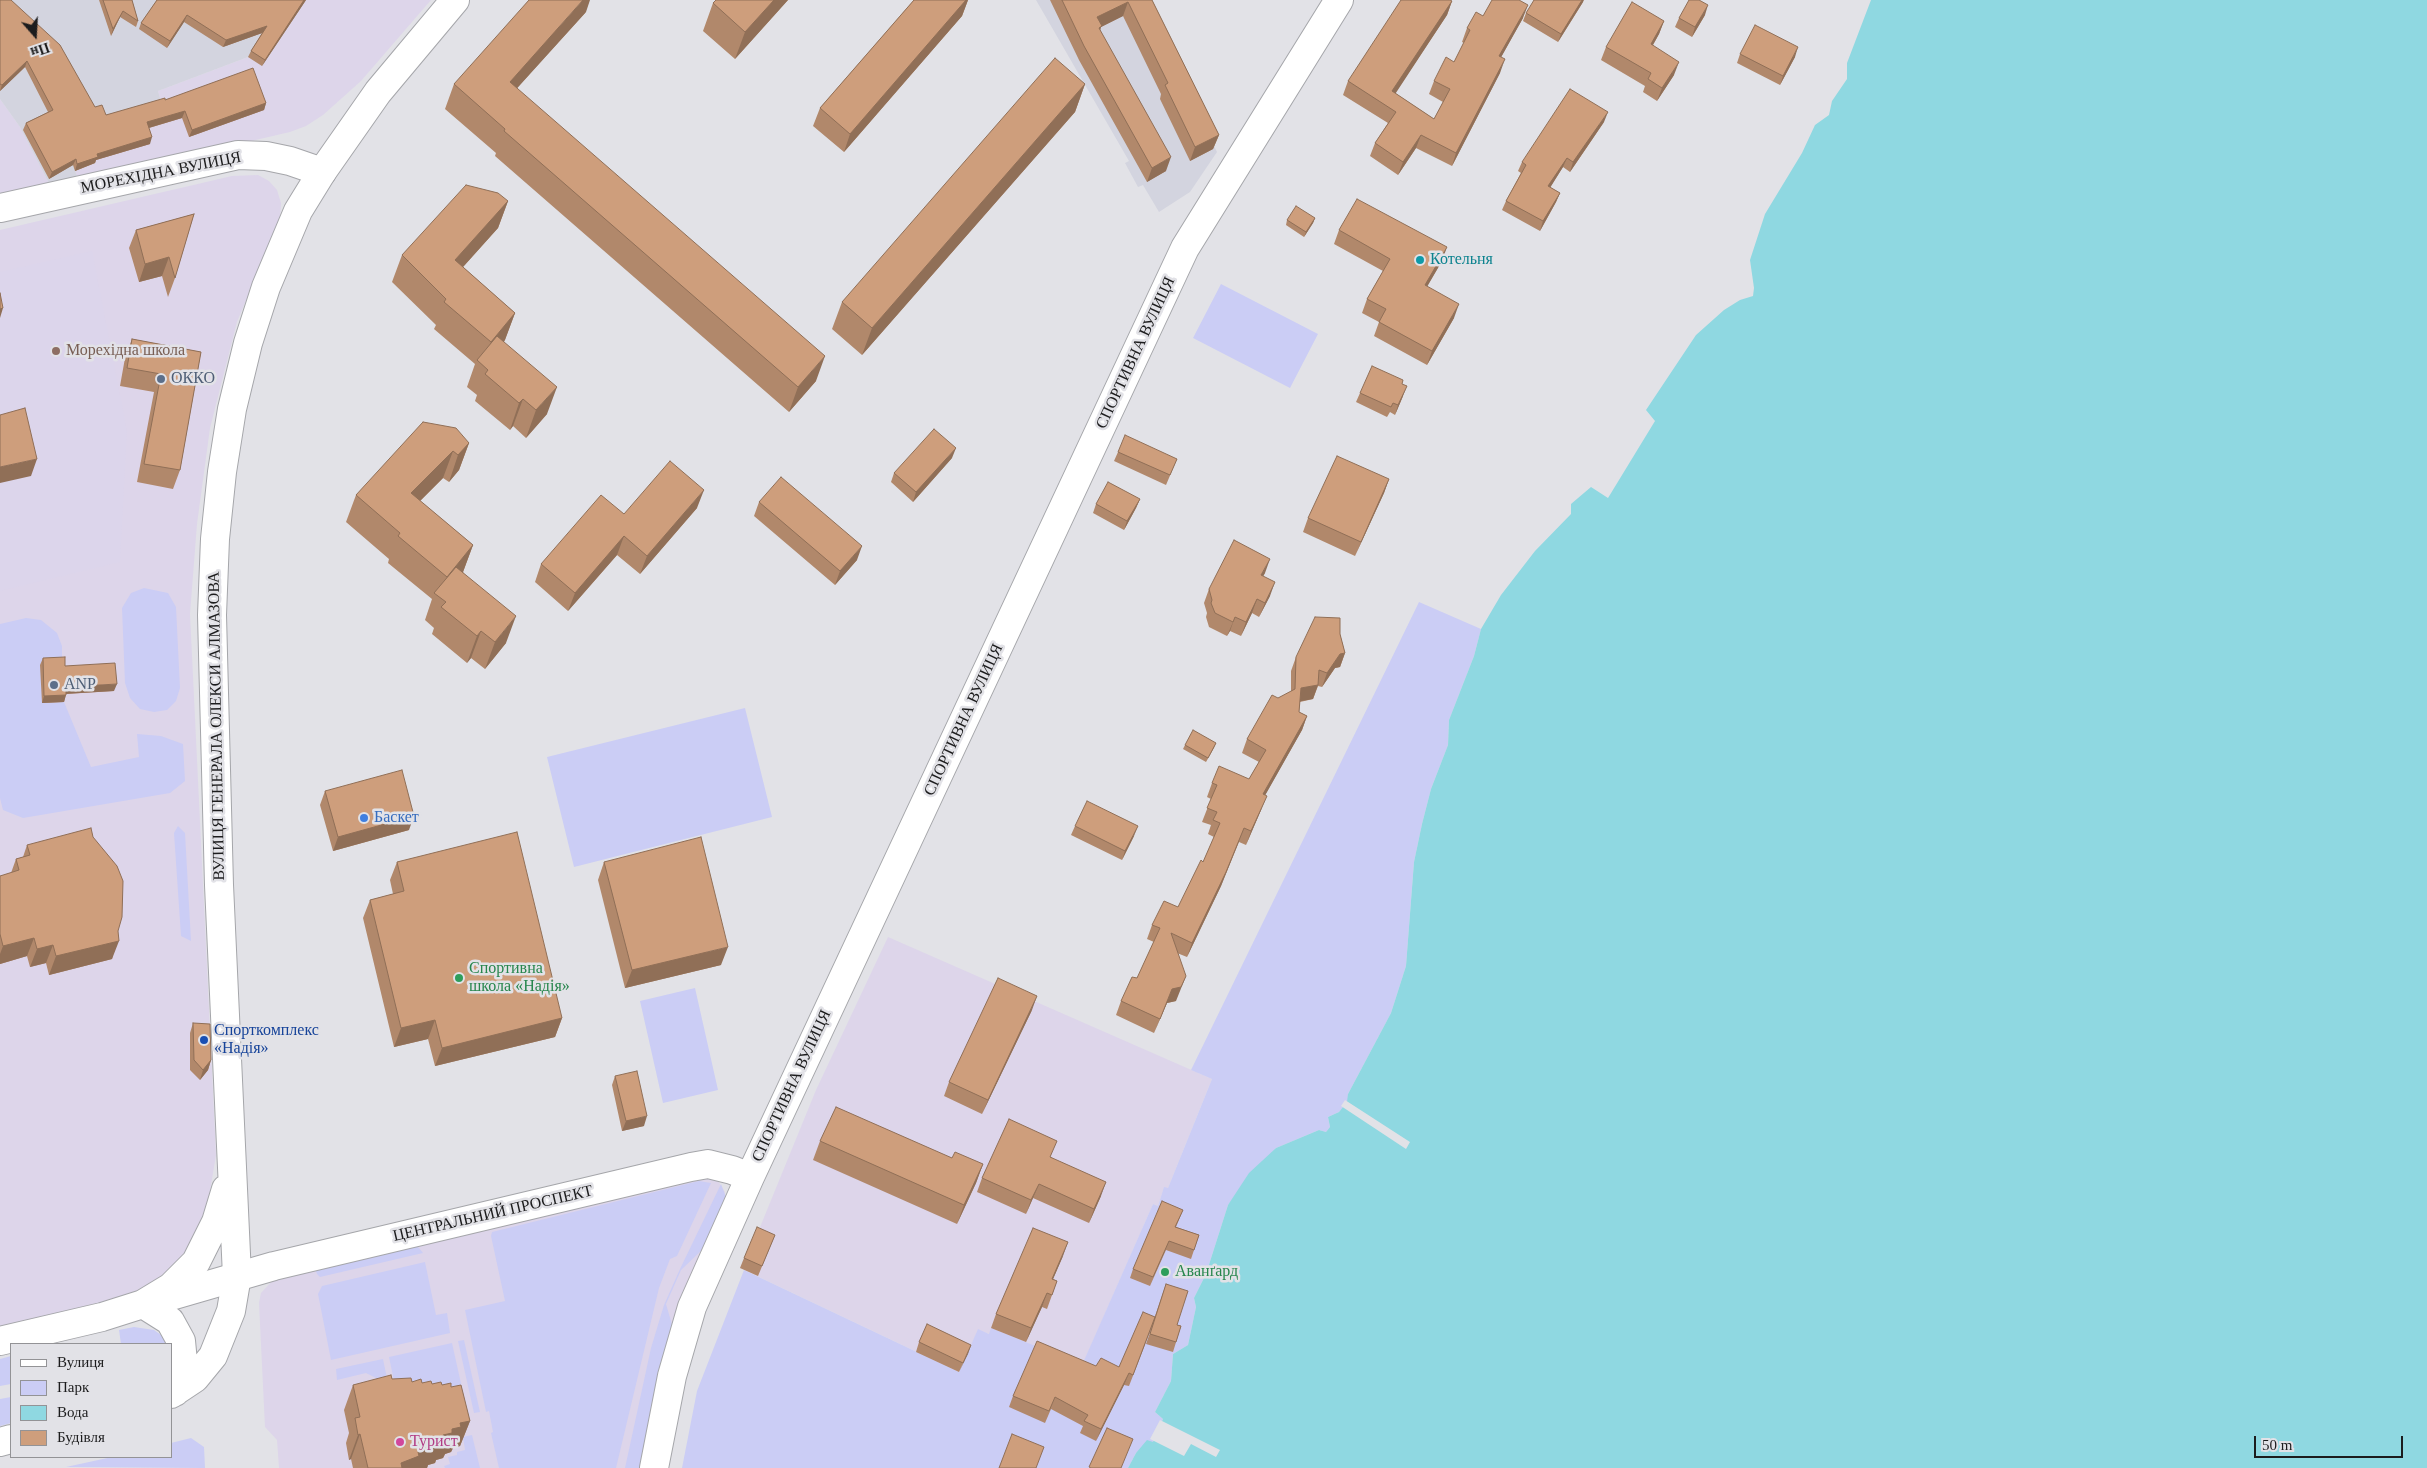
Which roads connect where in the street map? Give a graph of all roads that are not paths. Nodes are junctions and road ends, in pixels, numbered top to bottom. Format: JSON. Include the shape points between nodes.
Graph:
{"nodes":[{"id":1,"x":455,"y":0,"type":"edge"},
{"id":2,"x":1339,"y":0,"type":"edge"},
{"id":3,"x":322,"y":172,"type":"junction"},
{"id":4,"x":0,"y":208,"type":"edge"},
{"id":5,"x":232,"y":1160,"type":"junction"},
{"id":6,"x":750,"y":1177,"type":"junction"},
{"id":7,"x":237,"y":1276,"type":"junction"},
{"id":8,"x":143,"y":1304,"type":"junction"},
{"id":9,"x":0,"y":1341,"type":"edge"},
{"id":10,"x":173,"y":1393,"type":"edge"},
{"id":11,"x":654,"y":1468,"type":"edge"}],
"edges":[{"from":1,"to":3,"type":"street","name":"ВУЛИЦЯ ГЕНЕРАЛА ОЛЕКСИ АЛМАЗОВА","via":[[378,92]]},
{"from":2,"to":6,"type":"street","name":"СПОРТИВНА ВУЛИЦЯ","via":[[1185,248]]},
{"from":3,"to":4,"type":"street","name":"МОРЕХІДНА ВУЛИЦЯ","via":[[266,156],[238,155]]},
{"from":3,"to":5,"type":"street","name":"ВУЛИЦЯ ГЕНЕРАЛА ОЛЕКСИ АЛМАЗОВА","via":[[298,211],[266,287],[248,343],[232,409],[215,540],[212,615],[219,886]]},
{"from":5,"to":7,"type":"street","name":"ВУЛИЦЯ ГЕНЕРАЛА ОЛЕКСИ АЛМАЗОВА"},
{"from":5,"to":8,"type":"street","via":[[216,1222],[196,1262],[171,1287]]},
{"from":6,"to":7,"type":"street","name":"ЦЕНТРАЛЬНИЙ ПРОСПЕКТ","via":[[708,1164],[691,1167]]},
{"from":6,"to":11,"type":"street","name":"СПОРТИВНА ВУЛИЦЯ","via":[[692,1307],[672,1376]]},
{"from":7,"to":8,"type":"street","name":"ЦЕНТРАЛЬНИЙ ПРОСПЕКТ"},
{"from":7,"to":10,"type":"street","via":[[231,1311],[213,1356],[194,1378]]},
{"from":8,"to":9,"type":"street","name":"ЦЕНТРАЛЬНИЙ ПРОСПЕКТ"},
{"from":8,"to":10,"type":"street","via":[[170,1321],[181,1341],[183,1362]]}]}
